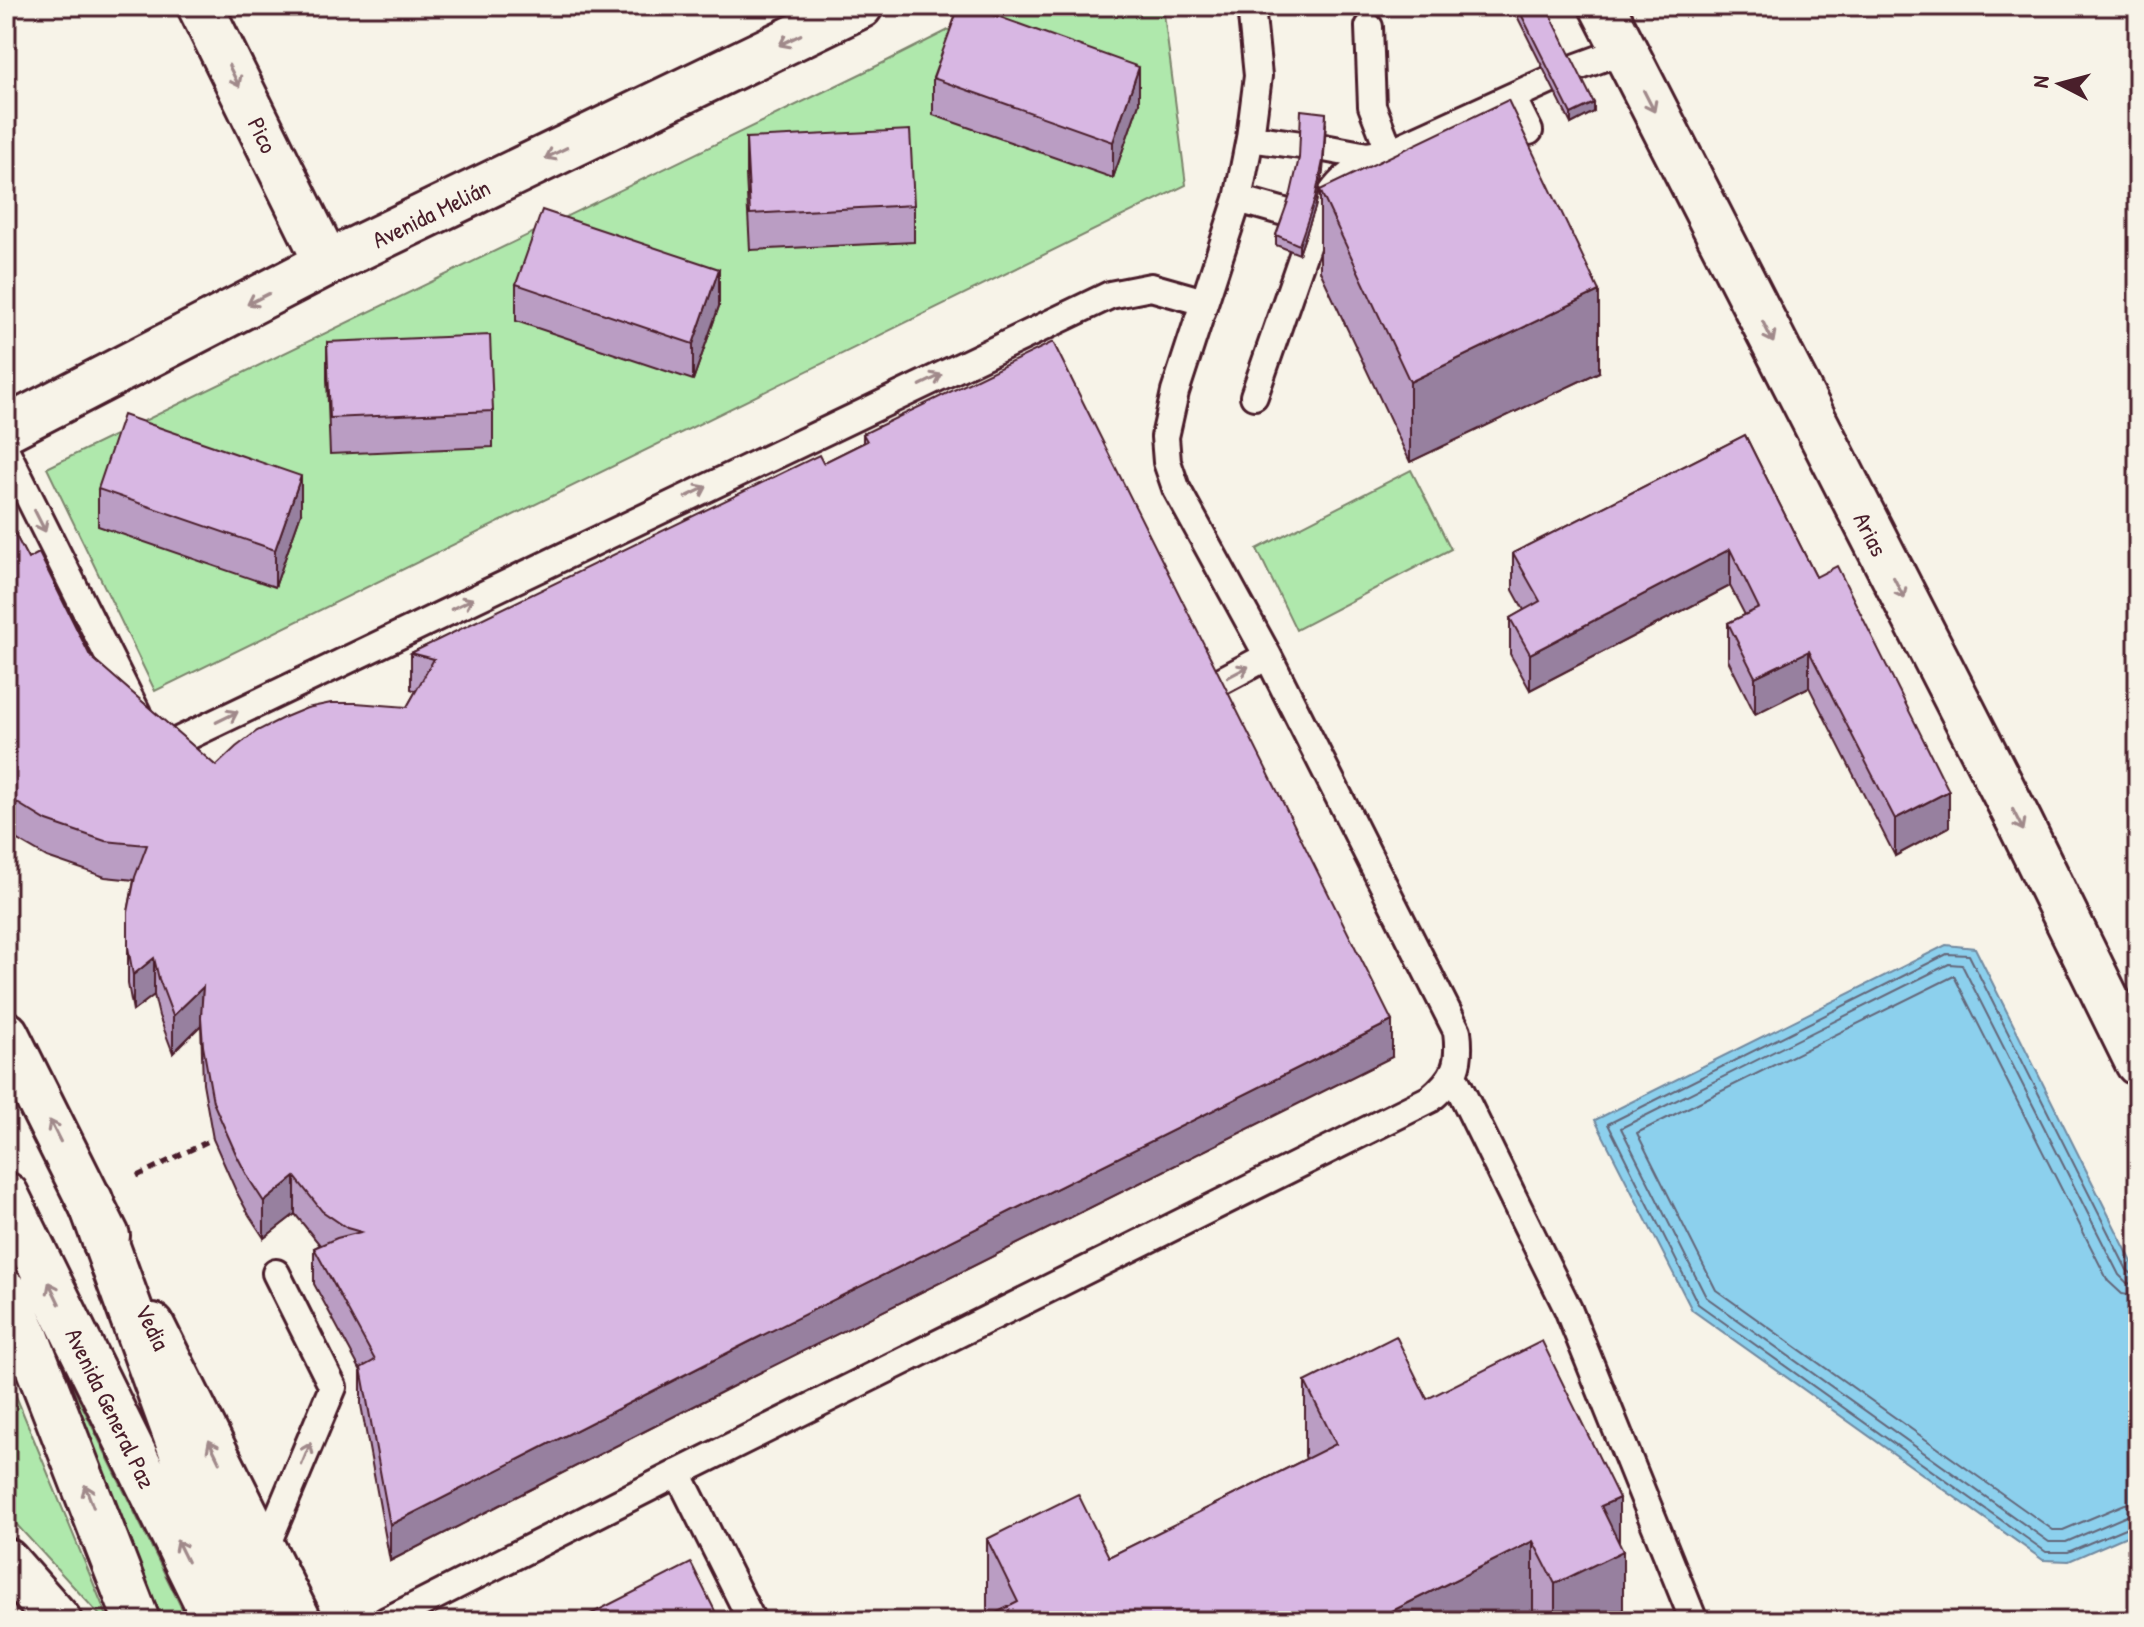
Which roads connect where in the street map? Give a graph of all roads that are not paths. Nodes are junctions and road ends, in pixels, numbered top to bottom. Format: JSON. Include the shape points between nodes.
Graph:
{"nodes":[{"id":1,"x":200,"y":6,"type":"edge"},
{"id":2,"x":860,"y":6,"type":"edge"},
{"id":3,"x":1251,"y":6,"type":"edge"},
{"id":4,"x":1602,"y":6,"type":"edge"},
{"id":5,"x":1369,"y":27,"type":"dead end"},
{"id":6,"x":1624,"y":50,"type":"junction"},
{"id":7,"x":1512,"y":97,"type":"junction"},
{"id":8,"x":1529,"y":131,"type":"dead end"},
{"id":9,"x":1250,"y":138,"type":"junction"},
{"id":10,"x":1390,"y":152,"type":"junction"},
{"id":11,"x":1238,"y":199,"type":"junction"},
{"id":12,"x":1303,"y":223,"type":"junction"},
{"id":13,"x":327,"y":263,"type":"junction"},
{"id":14,"x":1204,"y":302,"type":"junction"},
{"id":15,"x":1030,"y":333,"type":"junction"},
{"id":16,"x":1030,"y":363,"type":"edge"},
{"id":17,"x":1254,"y":396,"type":"dead end"},
{"id":18,"x":6,"y":429,"type":"edge"},
{"id":19,"x":6,"y":451,"type":"edge"},
{"id":20,"x":397,"y":635,"type":"junction"},
{"id":21,"x":423,"y":648,"type":"edge"},
{"id":22,"x":1268,"y":656,"type":"junction"},
{"id":23,"x":1208,"y":688,"type":"edge"},
{"id":24,"x":6,"y":1034,"type":"edge"},
{"id":25,"x":2138,"y":1063,"type":"edge"},
{"id":26,"x":1453,"y":1075,"type":"junction"},
{"id":27,"x":6,"y":1195,"type":"edge"},
{"id":28,"x":90,"y":1200,"type":"junction"},
{"id":29,"x":276,"y":1273,"type":"dead end"},
{"id":30,"x":6,"y":1293,"type":"edge"},
{"id":31,"x":678,"y":1473,"type":"junction"},
{"id":32,"x":264,"y":1551,"type":"junction"},
{"id":33,"x":6,"y":1561,"type":"edge"},
{"id":34,"x":59,"y":1621,"type":"edge"},
{"id":35,"x":137,"y":1621,"type":"edge"},
{"id":36,"x":216,"y":1621,"type":"edge"},
{"id":37,"x":265,"y":1621,"type":"edge"},
{"id":38,"x":299,"y":1621,"type":"edge"},
{"id":39,"x":386,"y":1621,"type":"edge"},
{"id":40,"x":752,"y":1621,"type":"edge"},
{"id":41,"x":1694,"y":1621,"type":"edge"}],
"edges":[{"from":1,"to":13,"type":"main road","name":"Pico","one_way":true},
{"from":2,"to":13,"type":"main road","name":"Avenida Melián","one_way":true},
{"from":3,"to":9,"type":"lane","via":[[1258,76]]},
{"from":4,"to":6,"type":"main road","name":"Arias"},
{"from":5,"to":10,"type":"lane","via":[[1372,106]]},
{"from":6,"to":7,"type":"lane"},
{"from":6,"to":25,"type":"main road","name":"Arias","one_way":true},
{"from":7,"to":8,"type":"lane"},
{"from":7,"to":10,"type":"lane"},
{"from":9,"to":10,"type":"lane","via":[[1367,156]]},
{"from":9,"to":11,"type":"lane"},
{"from":10,"to":12,"type":"lane","via":[[1342,180]]},
{"from":11,"to":12,"type":"lane"},
{"from":11,"to":14,"type":"lane"},
{"from":12,"to":17,"type":"lane"},
{"from":13,"to":18,"type":"main road","name":"Avenida Melián","one_way":true},
{"from":14,"to":15,"type":"lane","via":[[1151,287],[1110,295]]},
{"from":14,"to":22,"type":"lane","via":[[1170,412],[1167,462],[1176,488]]},
{"from":15,"to":16,"type":"lane"},
{"from":20,"to":15,"type":"lane","one_way":true},
{"from":19,"to":20,"type":"lane","one_way":true,"via":[[157,751]]},
{"from":20,"to":21,"type":"lane"},
{"from":23,"to":22,"type":"lane","one_way":true},
{"from":22,"to":26,"type":"lane","via":[[1457,1031],[1460,1055]]},
{"from":28,"to":24,"type":"main road","name":"Vedia","one_way":true},
{"from":26,"to":31,"type":"lane","via":[[1430,1099]]},
{"from":26,"to":41,"type":"lane","via":[[1568,1309]]},
{"from":36,"to":27,"type":"main road","name":"Avenida General Paz","one_way":true},
{"from":32,"to":28,"type":"main road","name":"Vedia","one_way":true},
{"from":28,"to":37,"type":"main road","via":[[184,1458]]},
{"from":32,"to":29,"type":"lane","one_way":true,"via":[[333,1387]]},
{"from":35,"to":30,"type":"main road","one_way":true},
{"from":31,"to":39,"type":"lane"},
{"from":31,"to":40,"type":"lane"},
{"from":32,"to":38,"type":"main road","name":"Vedia"},
{"from":33,"to":34,"type":"main road"}]}
